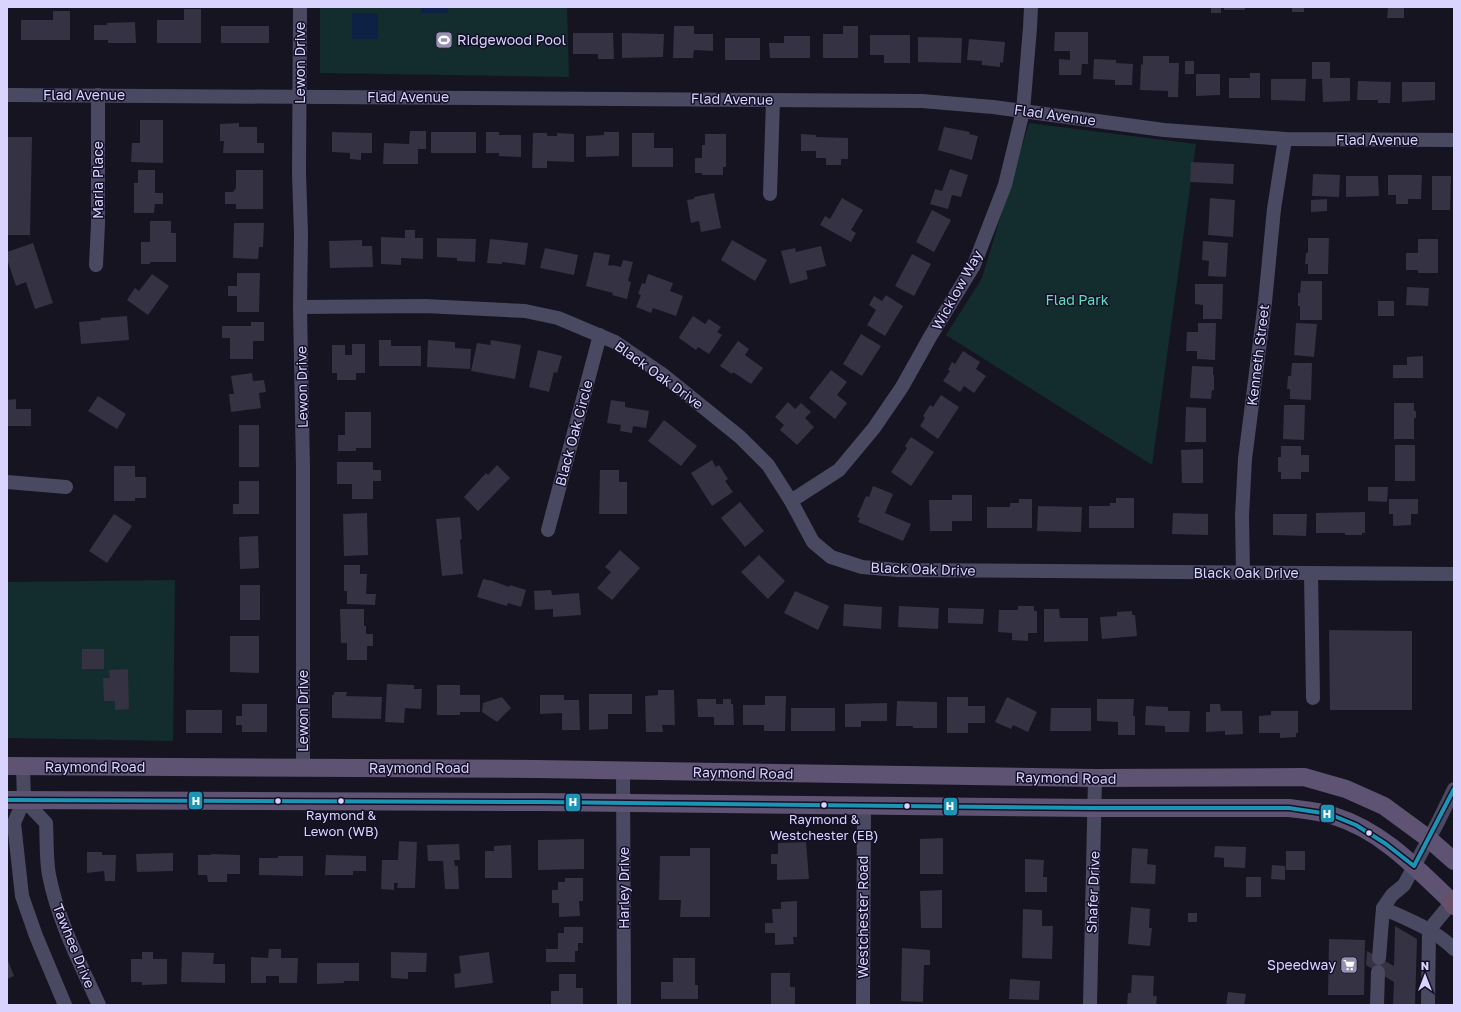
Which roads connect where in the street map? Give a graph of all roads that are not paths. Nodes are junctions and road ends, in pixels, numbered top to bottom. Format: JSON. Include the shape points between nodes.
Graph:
{"nodes":[{"id":1,"x":300,"y":7,"type":"edge"},
{"id":2,"x":1031,"y":7,"type":"edge"},
{"id":3,"x":7,"y":95,"type":"edge"},
{"id":4,"x":98,"y":95,"type":"junction"},
{"id":5,"x":300,"y":97,"type":"junction"},
{"id":6,"x":773,"y":100,"type":"junction"},
{"id":7,"x":1023,"y":111,"type":"junction"},
{"id":8,"x":1285,"y":139,"type":"junction"},
{"id":9,"x":1454,"y":140,"type":"edge"},
{"id":10,"x":770,"y":194,"type":"dead end"},
{"id":11,"x":96,"y":265,"type":"dead end"},
{"id":12,"x":300,"y":307,"type":"junction"},
{"id":13,"x":600,"y":336,"type":"junction"},
{"id":14,"x":7,"y":482,"type":"edge"},
{"id":15,"x":66,"y":487,"type":"dead end"},
{"id":16,"x":791,"y":501,"type":"junction"},
{"id":17,"x":548,"y":530,"type":"dead end"},
{"id":18,"x":1243,"y":572,"type":"junction"},
{"id":19,"x":1311,"y":573,"type":"junction"},
{"id":20,"x":1454,"y":574,"type":"edge"},
{"id":21,"x":1312,"y":698,"type":"dead end"},
{"id":22,"x":15,"y":766,"type":"edge"},
{"id":23,"x":303,"y":768,"type":"junction"},
{"id":24,"x":623,"y":771,"type":"junction"},
{"id":25,"x":1095,"y":778,"type":"junction"},
{"id":26,"x":1454,"y":789,"type":"edge"},
{"id":27,"x":15,"y":800,"type":"edge"},
{"id":28,"x":624,"y":803,"type":"junction"},
{"id":29,"x":864,"y":805,"type":"junction"},
{"id":30,"x":1094,"y":808,"type":"junction"},
{"id":31,"x":1429,"y":838,"type":"junction"},
{"id":32,"x":1454,"y":861,"type":"edge"},
{"id":33,"x":1414,"y":866,"type":"junction"},
{"id":34,"x":1453,"y":904,"type":"edge"},
{"id":35,"x":1383,"y":908,"type":"junction"},
{"id":36,"x":1429,"y":930,"type":"junction"},
{"id":37,"x":1454,"y":949,"type":"edge"},
{"id":38,"x":1379,"y":958,"type":"dead end"},
{"id":39,"x":1378,"y":972,"type":"dead end"},
{"id":40,"x":65,"y":1005,"type":"edge"},
{"id":41,"x":99,"y":1005,"type":"edge"},
{"id":42,"x":624,"y":1005,"type":"edge"},
{"id":43,"x":863,"y":1005,"type":"edge"},
{"id":44,"x":1090,"y":1005,"type":"edge"},
{"id":45,"x":1377,"y":1005,"type":"edge"},
{"id":46,"x":1428,"y":1005,"type":"edge"}],
"edges":[{"from":1,"to":5,"type":"street","name":"Lewon Drive"},
{"from":2,"to":7,"type":"street","name":"Wicklow Way"},
{"from":3,"to":4,"type":"street","name":"Flad Avenue"},
{"from":4,"to":5,"type":"street","name":"Flad Avenue"},
{"from":4,"to":11,"type":"street","name":"Maria Place"},
{"from":5,"to":6,"type":"street","name":"Flad Avenue"},
{"from":5,"to":12,"type":"street","name":"Lewon Drive"},
{"from":6,"to":7,"type":"street","name":"Flad Avenue","via":[[922,101]]},
{"from":6,"to":10,"type":"street"},
{"from":7,"to":8,"type":"street","name":"Flad Avenue","via":[[1164,130]]},
{"from":7,"to":16,"type":"street","name":"Wicklow Way","via":[[1005,185],[974,265],[902,387],[874,428],[839,470]]},
{"from":8,"to":9,"type":"street","name":"Flad Avenue"},
{"from":8,"to":18,"type":"street","name":"Kenneth Street","via":[[1274,209],[1245,459]]},
{"from":12,"to":13,"type":"street","name":"Black Oak Drive","via":[[425,306],[525,311],[558,318]]},
{"from":12,"to":23,"type":"street","name":"Lewon Drive"},
{"from":13,"to":16,"type":"street","name":"Black Oak Drive","via":[[615,342],[662,374],[740,437],[768,465]]},
{"from":13,"to":17,"type":"street","name":"Black Oak Circle"},
{"from":14,"to":15,"type":"street"},
{"from":16,"to":18,"type":"street","name":"Black Oak Drive","via":[[813,542],[831,557],[862,567],[898,570]]},
{"from":18,"to":19,"type":"street","name":"Black Oak Drive"},
{"from":19,"to":20,"type":"street","name":"Black Oak Drive"},
{"from":19,"to":21,"type":"street"},
{"from":22,"to":23,"type":"main road","name":"Raymond Road"},
{"from":22,"to":27,"type":"street"},
{"from":23,"to":24,"type":"main road","name":"Raymond Road"},
{"from":24,"to":25,"type":"main road","name":"Raymond Road"},
{"from":24,"to":28,"type":"street","name":"Harley Drive"},
{"from":25,"to":30,"type":"street","name":"Shafer Drive"},
{"from":25,"to":31,"type":"main road","name":"Raymond Road","via":[[1304,777],[1364,796],[1384,806]]},
{"from":26,"to":31,"type":"street"},
{"from":27,"to":28,"type":"main road","name":"Raymond Road"},
{"from":27,"to":40,"type":"street","via":[[14,823],[22,896]]},
{"from":27,"to":41,"type":"street","name":"Tawhee Drive","via":[[46,823],[49,873],[54,898],[65,930]]},
{"from":28,"to":29,"type":"main road","name":"Raymond Road"},
{"from":28,"to":42,"type":"street","name":"Harley Drive"},
{"from":29,"to":30,"type":"main road","name":"Raymond Road"},
{"from":29,"to":43,"type":"street","name":"Westchester Road"},
{"from":30,"to":33,"type":"main road","name":"Raymond Road","via":[[1289,808],[1314,811],[1356,824],[1388,844]]},
{"from":30,"to":44,"type":"street","name":"Shafer Drive"},
{"from":31,"to":32,"type":"main road","name":"Raymond Road"},
{"from":31,"to":33,"type":"street"},
{"from":33,"to":34,"type":"main road","name":"Raymond Road"},
{"from":33,"to":35,"type":"street","via":[[1404,885]]},
{"from":34,"to":36,"type":"street"},
{"from":35,"to":36,"type":"street"},
{"from":35,"to":38,"type":"street"},
{"from":36,"to":37,"type":"street"},
{"from":36,"to":46,"type":"street"},
{"from":39,"to":45,"type":"street"}]}
